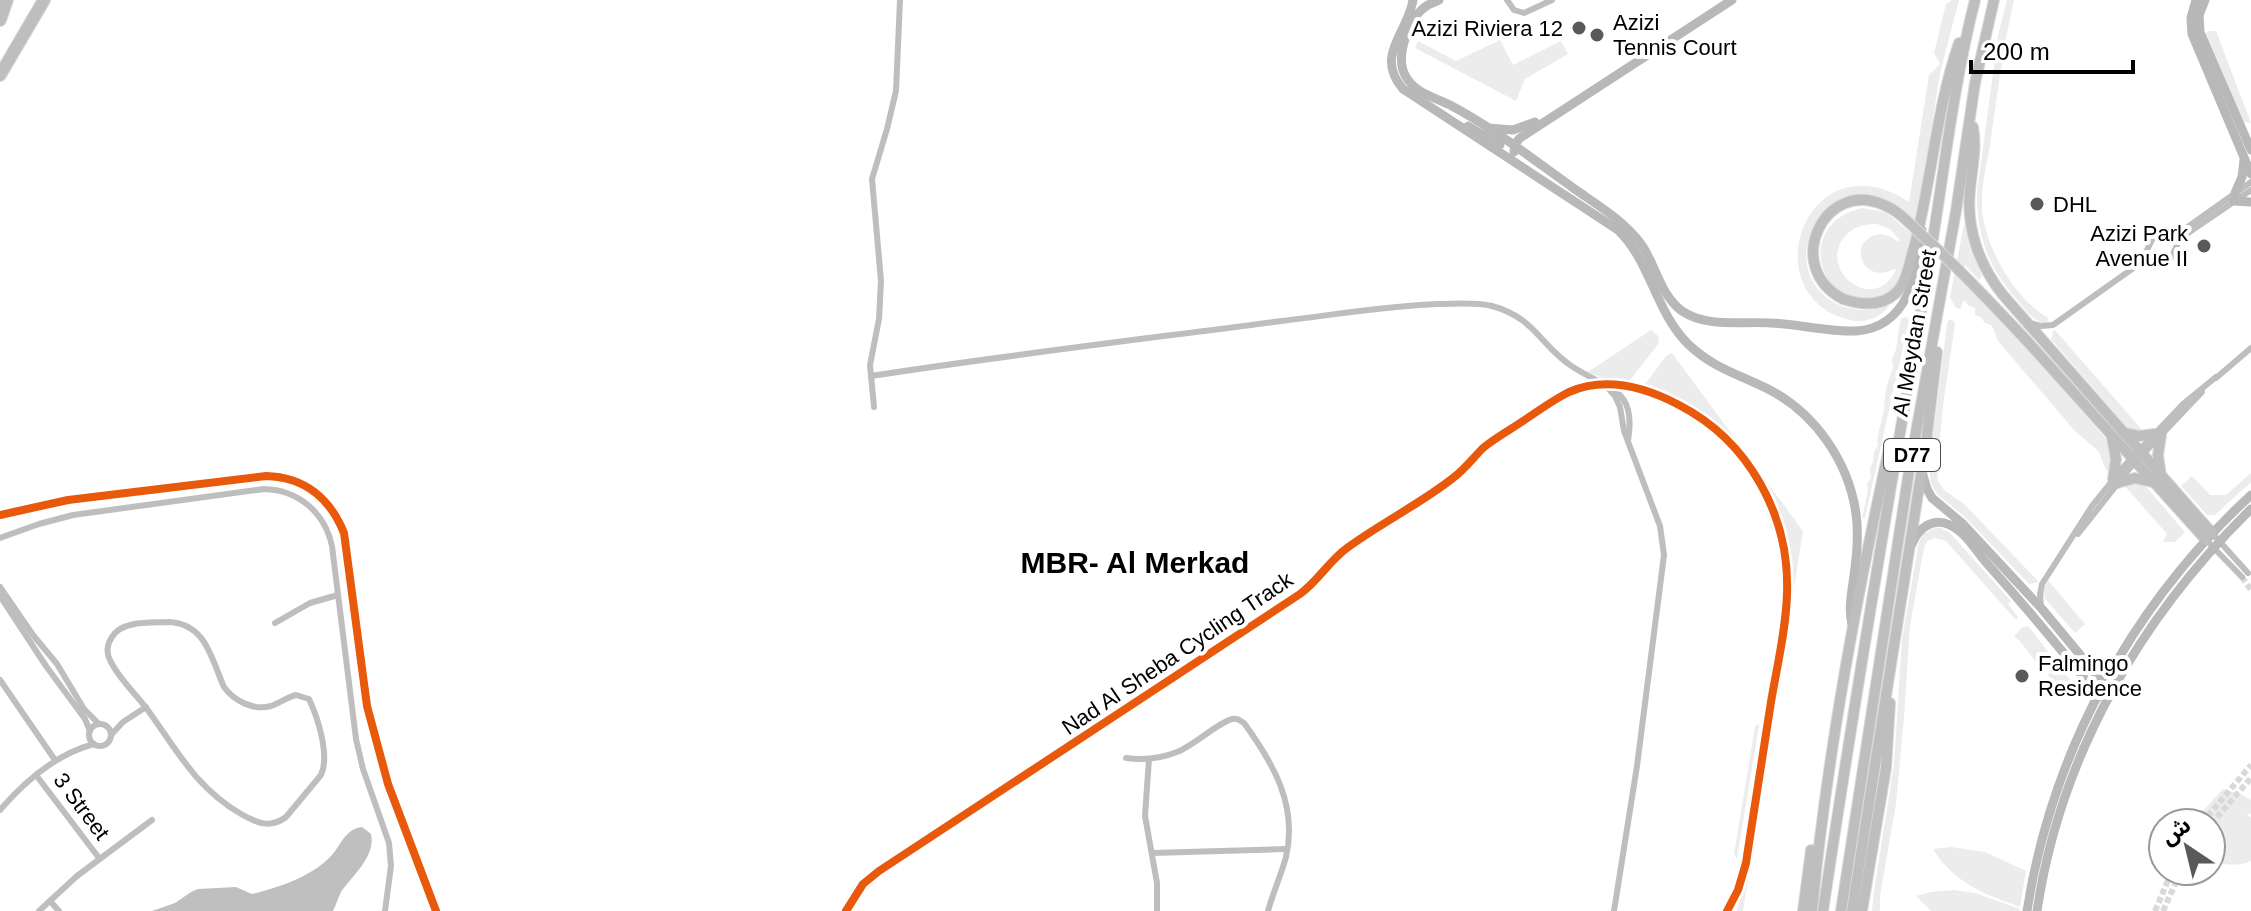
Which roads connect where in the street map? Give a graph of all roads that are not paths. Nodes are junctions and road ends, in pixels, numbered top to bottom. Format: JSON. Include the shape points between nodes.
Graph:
{"nodes":[{"id":1,"x":7,"y":0,"type":"edge"},
{"id":2,"x":44,"y":0,"type":"edge"},
{"id":3,"x":900,"y":0,"type":"edge"},
{"id":4,"x":1414,"y":0,"type":"edge"},
{"id":5,"x":1439,"y":0,"type":"edge"},
{"id":6,"x":1507,"y":0,"type":"edge"},
{"id":7,"x":1552,"y":0,"type":"edge"},
{"id":8,"x":1732,"y":0,"type":"edge"},
{"id":9,"x":1975,"y":0,"type":"edge"},
{"id":10,"x":1994,"y":0,"type":"edge"},
{"id":11,"x":2196,"y":0,"type":"edge"},
{"id":12,"x":2205,"y":0,"type":"edge"},
{"id":13,"x":1429,"y":5,"type":"junction"},
{"id":14,"x":1970,"y":19,"type":"junction"},
{"id":15,"x":2195,"y":19,"type":"junction"},
{"id":16,"x":0,"y":20,"type":"edge"},
{"id":17,"x":0,"y":75,"type":"edge"},
{"id":18,"x":1557,"y":114,"type":"junction"},
{"id":19,"x":1970,"y":117,"type":"junction"},
{"id":20,"x":1457,"y":124,"type":"junction"},
{"id":21,"x":1487,"y":128,"type":"junction"},
{"id":22,"x":1512,"y":145,"type":"junction"},
{"id":23,"x":2247,"y":154,"type":"edge"},
{"id":24,"x":1516,"y":164,"type":"junction"},
{"id":25,"x":2251,"y":174,"type":"edge"},
{"id":26,"x":2251,"y":182,"type":"edge"},
{"id":27,"x":2251,"y":190,"type":"edge"},
{"id":28,"x":2235,"y":197,"type":"junction"},
{"id":29,"x":2251,"y":202,"type":"edge"},
{"id":30,"x":1923,"y":215,"type":"junction"},
{"id":31,"x":2168,"y":235,"type":"junction"},
{"id":32,"x":2149,"y":247,"type":"junction"},
{"id":33,"x":2176,"y":247,"type":"junction"},
{"id":34,"x":2157,"y":260,"type":"junction"},
{"id":35,"x":2132,"y":269,"type":"junction"},
{"id":36,"x":1945,"y":279,"type":"junction"},
{"id":37,"x":2024,"y":319,"type":"junction"},
{"id":38,"x":2053,"y":325,"type":"junction"},
{"id":39,"x":2251,"y":348,"type":"edge"},
{"id":40,"x":2049,"y":349,"type":"junction"},
{"id":41,"x":871,"y":376,"type":"junction"},
{"id":42,"x":1908,"y":381,"type":"junction"},
{"id":43,"x":874,"y":407,"type":"dead end"},
{"id":44,"x":2117,"y":434,"type":"junction"},
{"id":45,"x":2157,"y":435,"type":"junction"},
{"id":46,"x":2136,"y":456,"type":"junction"},
{"id":47,"x":1921,"y":469,"type":"junction"},
{"id":48,"x":2158,"y":480,"type":"junction"},
{"id":49,"x":2115,"y":481,"type":"junction"},
{"id":50,"x":2251,"y":495,"type":"edge"},
{"id":51,"x":2251,"y":509,"type":"edge"},
{"id":52,"x":3,"y":538,"type":"edge"},
{"id":53,"x":2213,"y":540,"type":"junction"},
{"id":54,"x":0,"y":546,"type":"edge"},
{"id":55,"x":1905,"y":570,"type":"junction"},
{"id":56,"x":2245,"y":575,"type":"tunnel mouth"},
{"id":57,"x":2044,"y":581,"type":"junction"},
{"id":58,"x":2018,"y":584,"type":"junction"},
{"id":59,"x":0,"y":587,"type":"edge"},
{"id":60,"x":338,"y":595,"type":"junction"},
{"id":61,"x":0,"y":596,"type":"edge"},
{"id":62,"x":2042,"y":609,"type":"junction"},
{"id":63,"x":275,"y":623,"type":"dead end"},
{"id":64,"x":1852,"y":624,"type":"junction"},
{"id":65,"x":57,"y":664,"type":"junction"},
{"id":66,"x":1890,"y":665,"type":"junction"},
{"id":67,"x":49,"y":670,"type":"junction"},
{"id":68,"x":0,"y":680,"type":"edge"},
{"id":69,"x":2103,"y":683,"type":"junction"},
{"id":70,"x":2110,"y":692,"type":"junction"},
{"id":71,"x":2097,"y":695,"type":"junction"},
{"id":72,"x":2104,"y":704,"type":"junction"},
{"id":73,"x":146,"y":707,"type":"junction"},
{"id":74,"x":123,"y":722,"type":"junction"},
{"id":75,"x":102,"y":725,"type":"junction"},
{"id":76,"x":90,"y":733,"type":"junction"},
{"id":77,"x":111,"y":736,"type":"junction"},
{"id":78,"x":94,"y":744,"type":"junction"},
{"id":79,"x":76,"y":748,"type":"junction"},
{"id":80,"x":1126,"y":758,"type":"dead end"},
{"id":81,"x":1149,"y":759,"type":"junction"},
{"id":82,"x":55,"y":760,"type":"junction"},
{"id":83,"x":36,"y":775,"type":"junction"},
{"id":84,"x":1824,"y":802,"type":"junction"},
{"id":85,"x":0,"y":810,"type":"edge"},
{"id":86,"x":152,"y":820,"type":"dead end"},
{"id":87,"x":1287,"y":849,"type":"junction"},
{"id":88,"x":1152,"y":853,"type":"junction"},
{"id":89,"x":99,"y":858,"type":"junction"},
{"id":90,"x":50,"y":901,"type":"junction"},
{"id":91,"x":39,"y":911,"type":"edge"},
{"id":92,"x":59,"y":911,"type":"edge"},
{"id":93,"x":385,"y":911,"type":"edge"},
{"id":94,"x":1157,"y":911,"type":"edge"},
{"id":95,"x":1268,"y":911,"type":"edge"},
{"id":96,"x":1614,"y":911,"type":"edge"},
{"id":97,"x":1803,"y":911,"type":"edge"},
{"id":98,"x":1812,"y":911,"type":"edge"},
{"id":99,"x":1823,"y":911,"type":"edge"},
{"id":100,"x":1841,"y":911,"type":"edge"},
{"id":101,"x":1852,"y":911,"type":"edge"},
{"id":102,"x":1862,"y":911,"type":"edge"},
{"id":103,"x":2027,"y":911,"type":"edge"},
{"id":104,"x":2037,"y":911,"type":"edge"}],
"edges":[{"from":1,"to":16,"type":"highway"},
{"from":2,"to":17,"type":"highway"},
{"from":3,"to":41,"type":"street","via":[[896,91],[872,179],[881,281]]},
{"from":4,"to":13,"type":"street"},
{"from":4,"to":20,"type":"street","via":[[1392,51],[1394,75],[1407,92]]},
{"from":5,"to":13,"type":"street"},
{"from":6,"to":7,"type":"street","via":[[1524,13]]},
{"from":8,"to":18,"type":"street"},
{"from":9,"to":14,"type":"main road","name":"Al Meydan Street","number":"D77"},
{"from":10,"to":19,"type":"main road","name":"Al Meydan Street","number":"D77"},
{"from":11,"to":15,"type":"street"},
{"from":12,"to":15,"type":"street"},
{"from":13,"to":21,"type":"street","via":[[1403,45],[1405,75],[1418,90]]},
{"from":14,"to":30,"type":"main road","via":[[1948,80]]},
{"from":14,"to":42,"type":"main road","name":"Al Meydan Street","number":"D77"},
{"from":15,"to":23,"type":"street","via":[[2194,38]]},
{"from":18,"to":21,"type":"street","via":[[1517,129]]},
{"from":18,"to":22,"type":"street"},
{"from":19,"to":36,"type":"main road","name":"Al Meydan Street","number":"D77"},
{"from":19,"to":37,"type":"main road","via":[[1975,147],[1969,206],[1974,241],[1992,281]]},
{"from":20,"to":22,"type":"street"},
{"from":20,"to":24,"type":"street"},
{"from":21,"to":22,"type":"street"},
{"from":22,"to":24,"type":"street"},
{"from":22,"to":30,"type":"street","via":[[1626,227],[1648,255],[1669,298],[1683,311],[1708,321],[1854,331],[1879,325],[1895,314],[1910,292]]},
{"from":23,"to":25,"type":"street"},
{"from":23,"to":28,"type":"street"},
{"from":24,"to":64,"type":"street","via":[[1623,236],[1643,262],[1670,322],[1696,351],[1781,396],[1823,435],[1843,470],[1856,514]]},
{"from":26,"to":28,"type":"street"},
{"from":27,"to":28,"type":"street"},
{"from":28,"to":29,"type":"street"},
{"from":28,"to":31,"type":"street"},
{"from":28,"to":33,"type":"street"},
{"from":30,"to":44,"type":"main road","bridge":true,"via":[[1905,278],[1897,292],[1888,299],[1860,303],[1828,289],[1815,268],[1813,250],[1827,217],[1859,201],[1892,209],[1931,243],[1977,287]]},
{"from":31,"to":32,"type":"street","via":[[2154,236]]},
{"from":31,"to":33,"type":"street"},
{"from":32,"to":34,"type":"street"},
{"from":32,"to":35,"type":"street"},
{"from":33,"to":34,"type":"street","via":[[2169,260]]},
{"from":34,"to":35,"type":"street"},
{"from":35,"to":38,"type":"street"},
{"from":36,"to":47,"type":"main road"},
{"from":36,"to":100,"type":"main road","name":"Al Meydan Street","number":"D77"},
{"from":37,"to":38,"type":"street"},
{"from":37,"to":40,"type":"main road"},
{"from":38,"to":40,"type":"street"},
{"from":39,"to":45,"type":"street","via":[[2183,404]]},
{"from":40,"to":44,"type":"main road"},
{"from":41,"to":43,"type":"street"},
{"from":41,"to":96,"type":"street","via":[[1403,307],[1492,306],[1537,331],[1567,363],[1611,391],[1664,546]]},
{"from":42,"to":64,"type":"main road"},
{"from":42,"to":99,"type":"main road","name":"Al Meydan Street","number":"D77"},
{"from":44,"to":45,"type":"main road"},
{"from":44,"to":46,"type":"main road"},
{"from":44,"to":49,"type":"main road"},
{"from":45,"to":46,"type":"street"},
{"from":45,"to":48,"type":"main road"},
{"from":46,"to":48,"type":"main road"},
{"from":46,"to":49,"type":"street"},
{"from":47,"to":55,"type":"main road"},
{"from":47,"to":58,"type":"street","via":[[1932,498]]},
{"from":48,"to":49,"type":"main road"},
{"from":48,"to":53,"type":"main road"},
{"from":49,"to":57,"type":"street"},
{"from":50,"to":53,"type":"street"},
{"from":51,"to":53,"type":"street"},
{"from":52,"to":54,"type":"street"},
{"from":52,"to":60,"type":"street","via":[[73,515],[286,492],[304,501],[322,521],[332,546]]},
{"from":53,"to":56,"type":"street"},
{"from":53,"to":69,"type":"street","via":[[2146,618]]},
{"from":53,"to":70,"type":"street"},
{"from":55,"to":66,"type":"main road"},
{"from":55,"to":71,"type":"street","via":[[1921,529],[1939,522],[1954,527]]},
{"from":57,"to":58,"type":"street"},
{"from":57,"to":62,"type":"street"},
{"from":58,"to":62,"type":"street"},
{"from":59,"to":65,"type":"street"},
{"from":60,"to":63,"type":"street","via":[[310,603]]},
{"from":60,"to":93,"type":"street","via":[[358,749],[390,850]]},
{"from":61,"to":67,"type":"street"},
{"from":62,"to":69,"type":"street"},
{"from":64,"to":84,"type":"main road"},
{"from":65,"to":67,"type":"street"},
{"from":65,"to":75,"type":"street","via":[[84,709]]},
{"from":66,"to":101,"type":"main road"},
{"from":66,"to":102,"type":"main road","via":[[1888,754]]},
{"from":67,"to":76,"type":"street"},
{"from":68,"to":82,"type":"street"},
{"from":69,"to":70,"type":"street"},
{"from":69,"to":71,"type":"street"},
{"from":70,"to":72,"type":"street"},
{"from":71,"to":72,"type":"street"},
{"from":71,"to":103,"type":"street","via":[[2052,802]]},
{"from":72,"to":104,"type":"street","via":[[2058,813]]},
{"from":73,"to":73,"type":"street","via":[[202,784],[225,805],[259,823],[283,820],[325,768],[309,699],[296,695],[257,707],[240,701],[224,687],[199,634],[186,625],[126,626],[111,638],[112,664]]},
{"from":73,"to":74,"type":"street"},
{"from":74,"to":75,"type":"street"},
{"from":74,"to":77,"type":"street"},
{"from":75,"to":76,"type":"street"},
{"from":75,"to":77,"type":"street"},
{"from":76,"to":78,"type":"street"},
{"from":76,"to":79,"type":"street"},
{"from":77,"to":78,"type":"street","via":[[104,744]]},
{"from":78,"to":79,"type":"street"},
{"from":79,"to":82,"type":"street","name":"3 Street"},
{"from":80,"to":81,"type":"street"},
{"from":81,"to":87,"type":"street","via":[[1185,749],[1229,720],[1242,721],[1279,780],[1288,816]]},
{"from":81,"to":88,"type":"street","via":[[1145,810]]},
{"from":82,"to":83,"type":"street","name":"3 Street"},
{"from":83,"to":85,"type":"street","name":"3 Street"},
{"from":83,"to":89,"type":"street","name":"3 Street"},
{"from":84,"to":97,"type":"main road","via":[[1816,819]]},
{"from":84,"to":98,"type":"main road"},
{"from":86,"to":89,"type":"street"},
{"from":87,"to":88,"type":"street"},
{"from":87,"to":95,"type":"street"},
{"from":88,"to":94,"type":"street"},
{"from":89,"to":90,"type":"street"},
{"from":90,"to":91,"type":"street"},
{"from":90,"to":92,"type":"street"}]}
